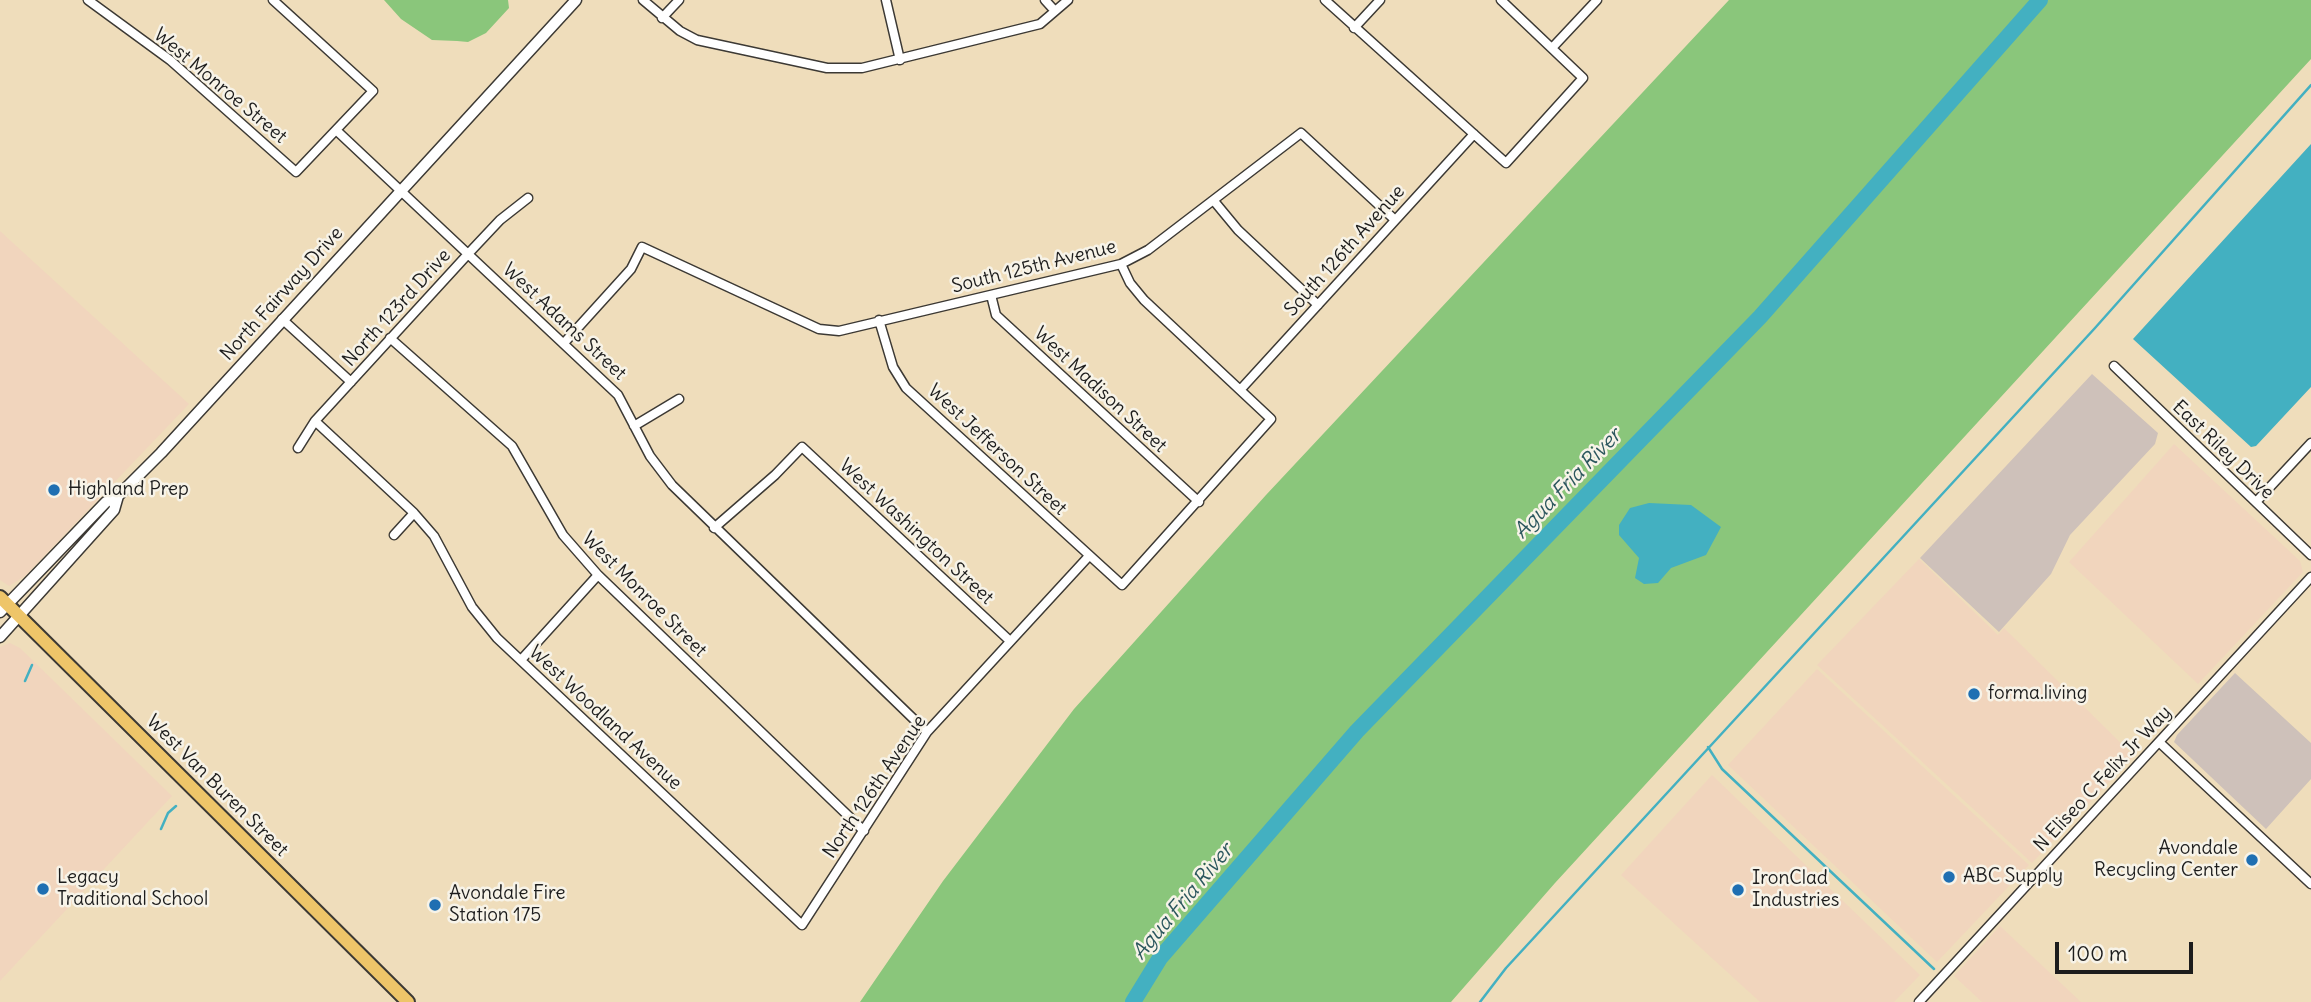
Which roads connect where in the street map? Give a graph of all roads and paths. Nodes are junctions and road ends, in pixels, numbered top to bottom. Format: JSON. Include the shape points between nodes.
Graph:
{"nodes":[{"id":1,"x":88,"y":0,"type":"edge"},
{"id":2,"x":273,"y":0,"type":"edge"},
{"id":3,"x":576,"y":0,"type":"edge"},
{"id":4,"x":643,"y":0,"type":"edge"},
{"id":5,"x":679,"y":0,"type":"edge"},
{"id":6,"x":886,"y":0,"type":"edge"},
{"id":7,"x":1045,"y":0,"type":"edge"},
{"id":8,"x":1068,"y":0,"type":"edge"},
{"id":9,"x":1325,"y":0,"type":"edge"},
{"id":10,"x":1380,"y":0,"type":"edge"},
{"id":11,"x":1501,"y":0,"type":"edge"},
{"id":12,"x":1597,"y":0,"type":"edge"},
{"id":13,"x":1055,"y":11,"type":"junction"},
{"id":14,"x":662,"y":18,"type":"junction"},
{"id":15,"x":1354,"y":28,"type":"junction"},
{"id":16,"x":1552,"y":48,"type":"junction"},
{"id":17,"x":900,"y":60,"type":"junction"},
{"id":18,"x":336,"y":130,"type":"junction"},
{"id":19,"x":1474,"y":134,"type":"junction"},
{"id":20,"x":400,"y":192,"type":"junction"},
{"id":21,"x":528,"y":198,"type":"dead end"},
{"id":22,"x":1214,"y":201,"type":"junction"},
{"id":23,"x":1394,"y":219,"type":"junction"},
{"id":24,"x":468,"y":254,"type":"junction"},
{"id":25,"x":1121,"y":264,"type":"junction"},
{"id":26,"x":991,"y":295,"type":"junction"},
{"id":27,"x":1318,"y":305,"type":"junction"},
{"id":28,"x":282,"y":319,"type":"junction"},
{"id":29,"x":879,"y":320,"type":"junction"},
{"id":30,"x":390,"y":338,"type":"junction"},
{"id":31,"x":564,"y":343,"type":"junction"},
{"id":32,"x":2114,"y":366,"type":"dead end"},
{"id":33,"x":351,"y":382,"type":"junction"},
{"id":34,"x":1241,"y":388,"type":"junction"},
{"id":35,"x":680,"y":399,"type":"dead end"},
{"id":36,"x":315,"y":421,"type":"junction"},
{"id":37,"x":634,"y":426,"type":"junction"},
{"id":38,"x":2311,"y":443,"type":"edge"},
{"id":39,"x":298,"y":448,"type":"dead end"},
{"id":40,"x":118,"y":496,"type":"junction"},
{"id":41,"x":1199,"y":502,"type":"junction"},
{"id":42,"x":2256,"y":502,"type":"junction"},
{"id":43,"x":414,"y":513,"type":"junction"},
{"id":44,"x":714,"y":528,"type":"junction"},
{"id":45,"x":394,"y":535,"type":"dead end"},
{"id":46,"x":2311,"y":555,"type":"edge"},
{"id":47,"x":1089,"y":556,"type":"junction"},
{"id":48,"x":598,"y":575,"type":"junction"},
{"id":49,"x":2311,"y":577,"type":"edge"},
{"id":50,"x":3,"y":605,"type":"edge"},
{"id":51,"x":18,"y":615,"type":"junction"},
{"id":52,"x":0,"y":637,"type":"edge"},
{"id":53,"x":1010,"y":641,"type":"junction"},
{"id":54,"x":521,"y":660,"type":"junction"},
{"id":55,"x":927,"y":732,"type":"junction"},
{"id":56,"x":2159,"y":742,"type":"junction"},
{"id":57,"x":864,"y":831,"type":"junction"},
{"id":58,"x":2311,"y":884,"type":"edge"},
{"id":59,"x":802,"y":925,"type":"joint"},
{"id":60,"x":408,"y":1002,"type":"edge"},
{"id":61,"x":1919,"y":1002,"type":"edge"}],
"edges":[{"from":1,"to":18,"type":"street","name":"West Monroe Street","via":[[170,61],[296,172]]},
{"from":2,"to":18,"type":"street","via":[[373,91]]},
{"from":3,"to":20,"type":"street","name":"North Fairway Drive"},
{"from":4,"to":14,"type":"street"},
{"from":5,"to":14,"type":"street"},
{"from":6,"to":17,"type":"street"},
{"from":7,"to":13,"type":"street"},
{"from":8,"to":13,"type":"street"},
{"from":9,"to":15,"type":"street"},
{"from":10,"to":15,"type":"street"},
{"from":11,"to":16,"type":"street"},
{"from":12,"to":16,"type":"street"},
{"from":13,"to":17,"type":"street","via":[[1040,24]]},
{"from":14,"to":17,"type":"street","via":[[697,40],[827,68],[862,68]]},
{"from":15,"to":19,"type":"street"},
{"from":16,"to":19,"type":"street","via":[[1583,78],[1506,163]]},
{"from":18,"to":20,"type":"street","name":"West Adams Street"},
{"from":19,"to":23,"type":"street","name":"South 126th Avenue"},
{"from":20,"to":24,"type":"street","name":"West Adams Street"},
{"from":20,"to":28,"type":"street","name":"North Fairway Drive"},
{"from":21,"to":24,"type":"street","name":"North 123rd Drive","via":[[500,219]]},
{"from":22,"to":23,"type":"street","name":"South 125th Avenue","via":[[1301,133]]},
{"from":22,"to":25,"type":"street","name":"South 125th Avenue"},
{"from":22,"to":27,"type":"street","via":[[1238,230]]},
{"from":23,"to":27,"type":"street","name":"South 126th Avenue"},
{"from":24,"to":30,"type":"street","name":"North 123rd Drive"},
{"from":24,"to":31,"type":"street","name":"West Adams Street"},
{"from":25,"to":26,"type":"street","name":"South 125th Avenue"},
{"from":25,"to":34,"type":"street","via":[[1144,300]]},
{"from":26,"to":29,"type":"street","name":"South 125th Avenue"},
{"from":26,"to":41,"type":"street","name":"West Madison Street","via":[[996,315]]},
{"from":27,"to":34,"type":"street","name":"South 126th Avenue"},
{"from":28,"to":33,"type":"street"},
{"from":28,"to":40,"type":"street","name":"North Fairway Drive"},
{"from":29,"to":31,"type":"street","name":"South 125th Avenue","via":[[839,331],[819,329],[642,247],[632,269]]},
{"from":29,"to":47,"type":"street","name":"West Jefferson Street","via":[[893,367],[906,388]]},
{"from":30,"to":33,"type":"street","name":"North 123rd Drive"},
{"from":30,"to":48,"type":"street","name":"West Monroe Street","via":[[512,446],[563,535]]},
{"from":31,"to":37,"type":"street","name":"West Adams Street","via":[[618,395]]},
{"from":32,"to":42,"type":"street","name":"East Riley Drive"},
{"from":33,"to":36,"type":"street","name":"North 123rd Drive"},
{"from":34,"to":41,"type":"street","via":[[1271,419]]},
{"from":35,"to":37,"type":"street"},
{"from":36,"to":39,"type":"street","name":"North 123rd Drive"},
{"from":36,"to":43,"type":"street","name":"West Woodland Avenue"},
{"from":37,"to":44,"type":"street","name":"West Adams Street","via":[[671,485]]},
{"from":38,"to":42,"type":"street"},
{"from":40,"to":50,"type":"street","name":"North Fairway Drive","via":[[106,502]]},
{"from":40,"to":51,"type":"street","name":"North Fairway Drive","via":[[114,510]]},
{"from":41,"to":47,"type":"street","name":"West Jefferson Street","via":[[1122,585]]},
{"from":42,"to":46,"type":"street","name":"East Riley Drive"},
{"from":43,"to":45,"type":"street"},
{"from":43,"to":54,"type":"street","name":"West Woodland Avenue","via":[[434,536],[472,607]]},
{"from":44,"to":53,"type":"street","name":"West Washington Street","via":[[802,447]]},
{"from":44,"to":55,"type":"street","name":"West Adams Street"},
{"from":47,"to":53,"type":"street"},
{"from":48,"to":54,"type":"street"},
{"from":48,"to":57,"type":"street","name":"West Monroe Street"},
{"from":49,"to":56,"type":"street","name":"N Eliseo C Felix Jr Way"},
{"from":50,"to":51,"type":"main road","name":"West Van Buren Street"},
{"from":51,"to":52,"type":"street","name":"North Fairway Drive"},
{"from":51,"to":60,"type":"main road","name":"West Van Buren Street"},
{"from":53,"to":55,"type":"street","name":"North 126th Avenue"},
{"from":54,"to":59,"type":"street","name":"West Woodland Avenue"},
{"from":55,"to":57,"type":"street","name":"North 126th Avenue"},
{"from":56,"to":58,"type":"street"},
{"from":56,"to":61,"type":"street","name":"N Eliseo C Felix Jr Way"},
{"from":57,"to":59,"type":"street","name":"North 126th Avenue"}]}
